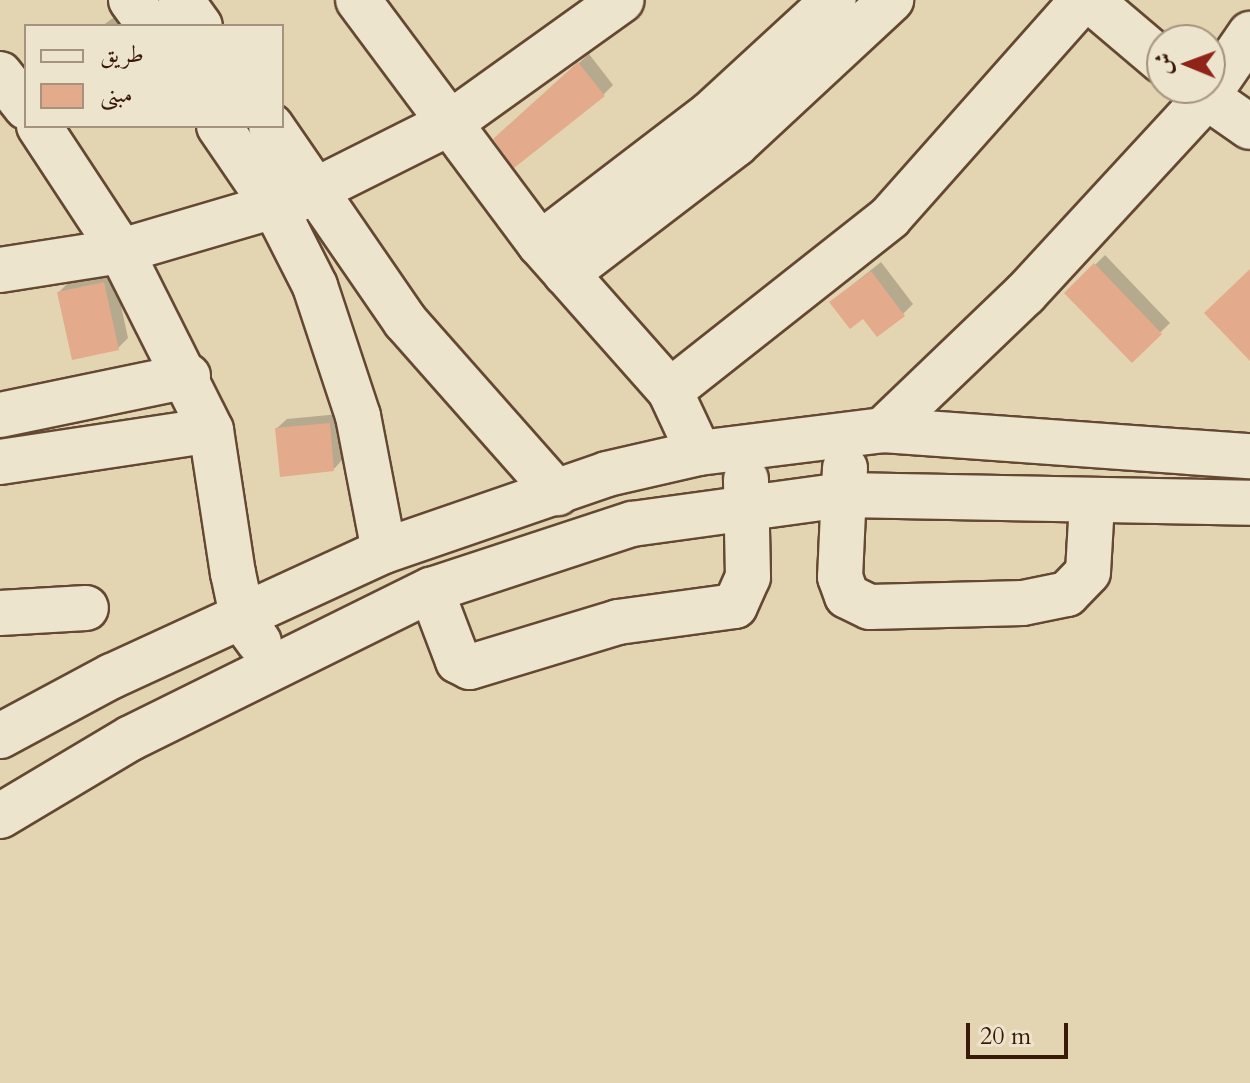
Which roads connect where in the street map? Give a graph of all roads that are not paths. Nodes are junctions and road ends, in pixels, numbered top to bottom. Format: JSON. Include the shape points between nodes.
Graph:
{"nodes":[{"id":1,"x":131,"y":0,"type":"edge"},
{"id":2,"x":181,"y":0,"type":"edge"},
{"id":3,"x":622,"y":0,"type":"edge"},
{"id":4,"x":834,"y":0,"type":"edge"},
{"id":5,"x":891,"y":0,"type":"edge"},
{"id":6,"x":1083,"y":0,"type":"edge"},
{"id":7,"x":1090,"y":0,"type":"edge"},
{"id":8,"x":362,"y":2,"type":"edge"},
{"id":9,"x":149,"y":24,"type":"edge"},
{"id":10,"x":199,"y":24,"type":"edge"},
{"id":11,"x":1250,"y":34,"type":"edge"},
{"id":12,"x":1146,"y":47,"type":"edge"},
{"id":13,"x":1226,"y":62,"type":"edge"},
{"id":14,"x":0,"y":74,"type":"edge"},
{"id":15,"x":1190,"y":104,"type":"edge"},
{"id":16,"x":1216,"y":104,"type":"edge"},
{"id":17,"x":24,"y":105,"type":"edge"},
{"id":18,"x":24,"y":108,"type":"edge"},
{"id":19,"x":0,"y":111,"type":"edge"},
{"id":20,"x":450,"y":123,"type":"junction"},
{"id":21,"x":1250,"y":127,"type":"edge"},
{"id":22,"x":40,"y":128,"type":"edge"},
{"id":23,"x":220,"y":128,"type":"edge"},
{"id":24,"x":272,"y":128,"type":"edge"},
{"id":25,"x":316,"y":190,"type":"junction"},
{"id":26,"x":274,"y":207,"type":"junction"},
{"id":27,"x":121,"y":251,"type":"junction"},
{"id":28,"x":553,"y":259,"type":"junction"},
{"id":29,"x":0,"y":270,"type":"edge"},
{"id":30,"x":188,"y":376,"type":"junction"},
{"id":31,"x":670,"y":391,"type":"junction"},
{"id":32,"x":0,"y":415,"type":"edge"},
{"id":33,"x":211,"y":430,"type":"junction"},
{"id":34,"x":864,"y":432,"type":"junction"},
{"id":35,"x":1063,"y":441,"type":"junction"},
{"id":36,"x":720,"y":449,"type":"junction"},
{"id":37,"x":1250,"y":456,"type":"edge"},
{"id":38,"x":0,"y":462,"type":"edge"},
{"id":39,"x":557,"y":493,"type":"junction"},
{"id":40,"x":845,"y":495,"type":"junction"},
{"id":41,"x":1077,"y":502,"type":"junction"},
{"id":42,"x":1250,"y":503,"type":"edge"},
{"id":43,"x":750,"y":505,"type":"junction"},
{"id":44,"x":384,"y":551,"type":"junction"},
{"id":45,"x":431,"y":590,"type":"junction"},
{"id":46,"x":86,"y":608,"type":"dead end"},
{"id":47,"x":0,"y":613,"type":"edge"},
{"id":48,"x":243,"y":620,"type":"junction"},
{"id":49,"x":276,"y":666,"type":"junction"},
{"id":50,"x":0,"y":736,"type":"edge"},
{"id":51,"x":0,"y":816,"type":"edge"}],
"edges":[{"from":1,"to":9,"type":"street"},
{"from":2,"to":10,"type":"street"},
{"from":3,"to":20,"type":"street"},
{"from":4,"to":28,"type":"street"},
{"from":5,"to":28,"type":"street","via":[[736,144]]},
{"from":6,"to":31,"type":"street","via":[[890,217]]},
{"from":7,"to":12,"type":"street"},
{"from":8,"to":20,"type":"street"},
{"from":11,"to":13,"type":"street"},
{"from":14,"to":17,"type":"street"},
{"from":15,"to":34,"type":"street","via":[[1025,294]]},
{"from":16,"to":21,"type":"street"},
{"from":18,"to":19,"type":"street"},
{"from":20,"to":25,"type":"street"},
{"from":20,"to":28,"type":"street"},
{"from":22,"to":27,"type":"street"},
{"from":23,"to":26,"type":"street"},
{"from":24,"to":25,"type":"street"},
{"from":25,"to":26,"type":"street"},
{"from":25,"to":39,"type":"street","via":[[405,321]]},
{"from":26,"to":27,"type":"street"},
{"from":26,"to":44,"type":"street","via":[[315,286],[354,402]]},
{"from":27,"to":29,"type":"street"},
{"from":27,"to":30,"type":"street"},
{"from":28,"to":31,"type":"street"},
{"from":30,"to":32,"type":"street"},
{"from":30,"to":33,"type":"street"},
{"from":31,"to":36,"type":"street"},
{"from":33,"to":38,"type":"street"},
{"from":33,"to":48,"type":"street"},
{"from":34,"to":35,"type":"street"},
{"from":34,"to":36,"type":"street"},
{"from":34,"to":40,"type":"street"},
{"from":35,"to":37,"type":"street"},
{"from":35,"to":41,"type":"street"},
{"from":36,"to":39,"type":"street"},
{"from":36,"to":43,"type":"street"},
{"from":39,"to":44,"type":"street"},
{"from":40,"to":41,"type":"street"},
{"from":40,"to":41,"type":"street","via":[[840,577],[847,596],[870,607],[1023,603],[1067,594],[1088,572]]},
{"from":40,"to":43,"type":"street"},
{"from":41,"to":42,"type":"street"},
{"from":43,"to":45,"type":"street","via":[[632,524]]},
{"from":43,"to":45,"type":"street","via":[[748,577],[735,606],[618,622],[470,667],[458,661]]},
{"from":44,"to":48,"type":"street"},
{"from":45,"to":49,"type":"street"},
{"from":46,"to":47,"type":"street"},
{"from":48,"to":49,"type":"street"},
{"from":48,"to":50,"type":"street","via":[[112,676]]},
{"from":49,"to":51,"type":"street","via":[[131,738]]}]}
